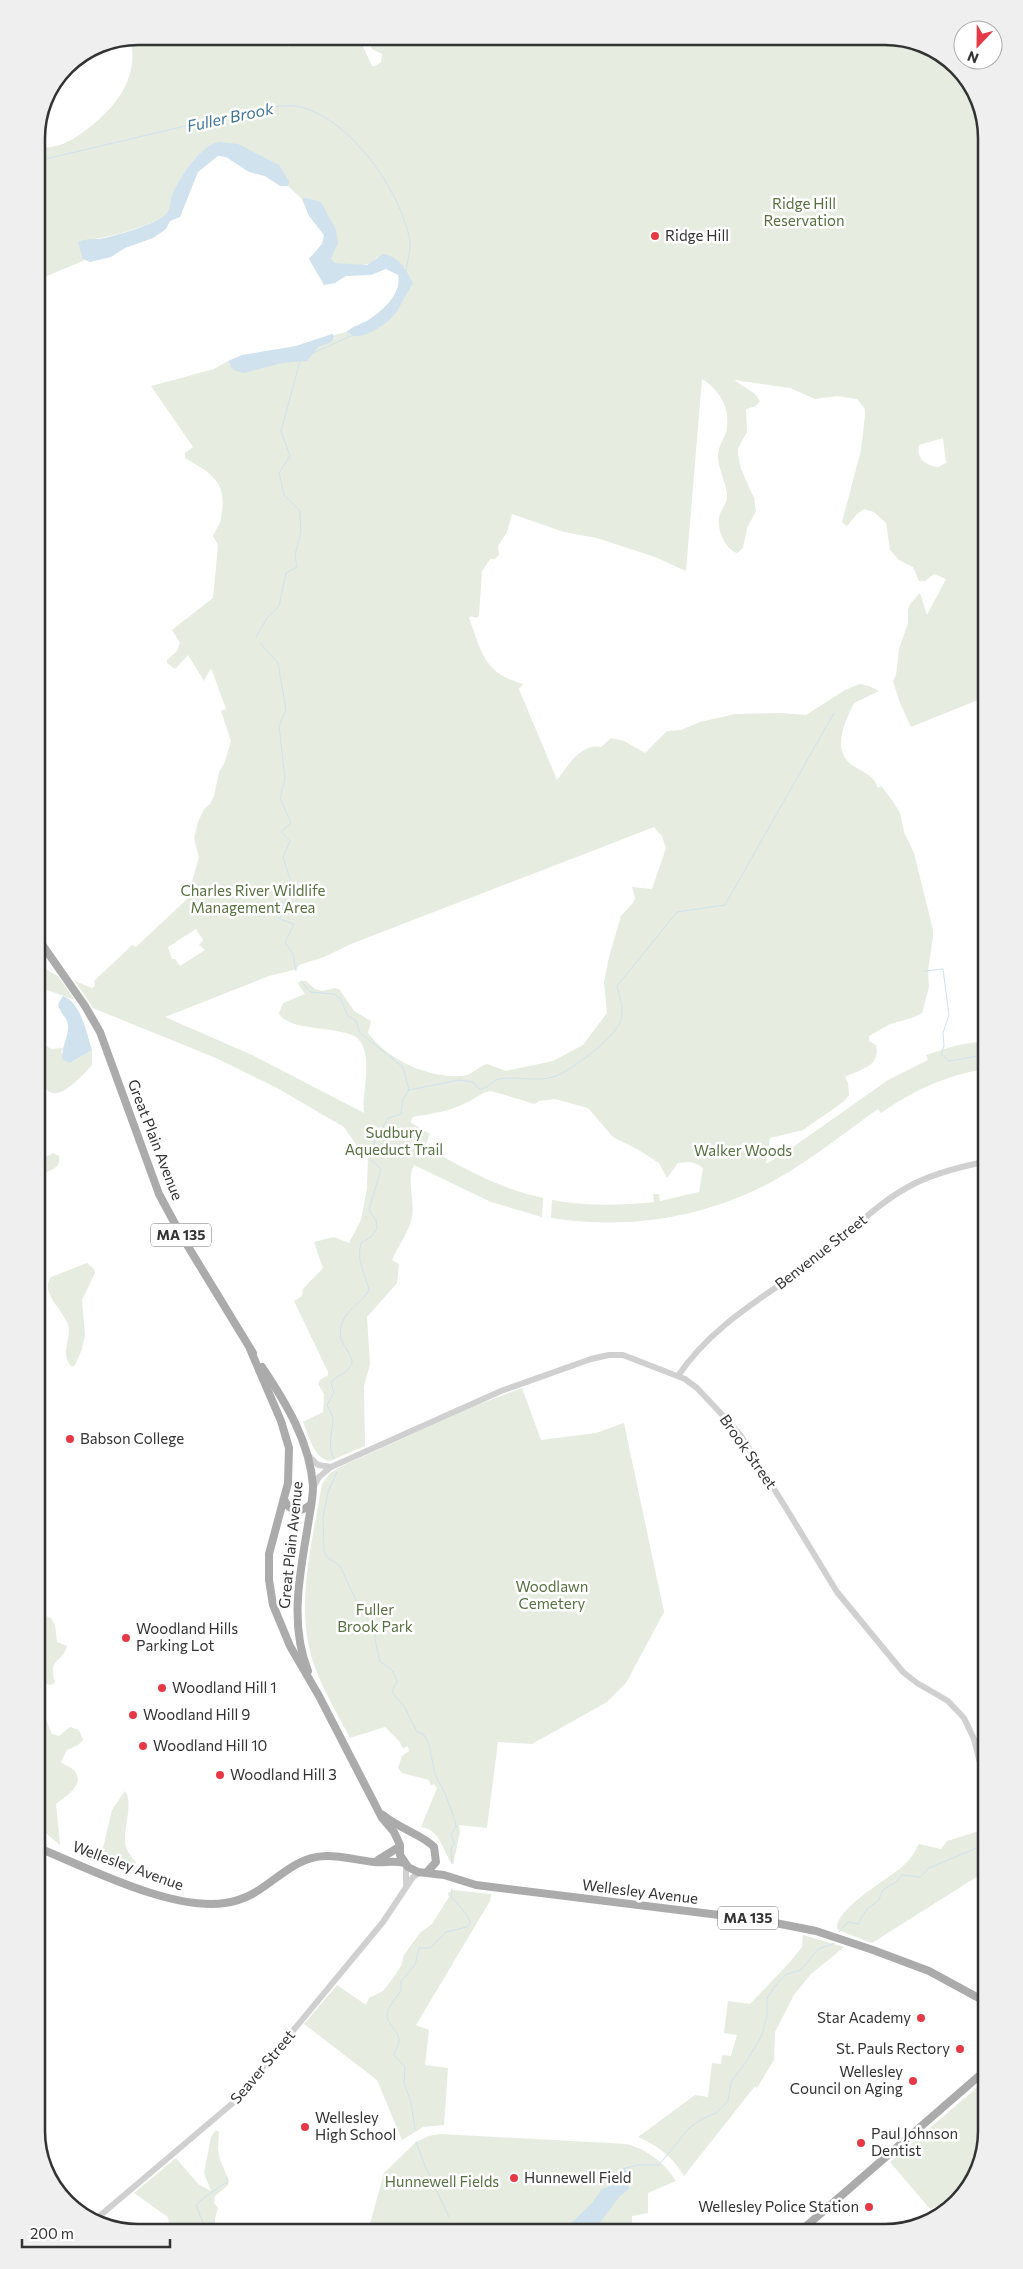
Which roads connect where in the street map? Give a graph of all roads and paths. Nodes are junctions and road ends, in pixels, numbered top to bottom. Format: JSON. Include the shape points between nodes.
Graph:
{"nodes":[{"id":1,"x":45,"y":949,"type":"edge"},
{"id":2,"x":978,"y":1164,"type":"edge"},
{"id":3,"x":250,"y":1349,"type":"junction"},
{"id":4,"x":678,"y":1376,"type":"junction"},
{"id":5,"x":290,"y":1454,"type":"junction"},
{"id":6,"x":308,"y":1454,"type":"junction"},
{"id":7,"x":331,"y":1467,"type":"junction"},
{"id":8,"x":313,"y":1492,"type":"junction"},
{"id":9,"x":284,"y":1499,"type":"junction"},
{"id":10,"x":311,"y":1504,"type":"junction"},
{"id":11,"x":318,"y":1696,"type":"junction"},
{"id":12,"x":978,"y":1753,"type":"edge"},
{"id":13,"x":380,"y":1812,"type":"junction"},
{"id":14,"x":419,"y":1836,"type":"junction"},
{"id":15,"x":400,"y":1846,"type":"junction"},
{"id":16,"x":45,"y":1851,"type":"edge"},
{"id":17,"x":436,"y":1860,"type":"junction"},
{"id":18,"x":373,"y":1862,"type":"junction"},
{"id":19,"x":405,"y":1864,"type":"junction"},
{"id":20,"x":425,"y":1872,"type":"junction"},
{"id":21,"x":455,"y":1879,"type":"junction"},
{"id":22,"x":405,"y":1891,"type":"junction"},
{"id":23,"x":978,"y":1998,"type":"edge"},
{"id":24,"x":978,"y":2078,"type":"edge"},
{"id":25,"x":100,"y":2215,"type":"edge"},
{"id":26,"x":809,"y":2224,"type":"edge"}],
"edges":[{"from":1,"to":3,"type":"main road","name":"Great Plain Avenue","number":"MA 135","via":[[97,1025],[159,1194]]},
{"from":2,"to":4,"type":"street","name":"Benvenue Street","via":[[913,1184],[891,1197],[821,1256],[738,1313],[697,1352]]},
{"from":3,"to":5,"type":"main road","name":"Great Plain Avenue","number":"MA 135","via":[[283,1426]]},
{"from":3,"to":6,"type":"main road","name":"Great Plain Avenue","number":"MA 135","via":[[296,1426]]},
{"from":4,"to":7,"type":"street","name":"Brook Street","via":[[623,1356],[598,1357],[484,1398]]},
{"from":4,"to":12,"type":"street","name":"Brook Street","via":[[697,1388],[738,1432],[836,1592],[906,1674],[948,1701],[964,1718]]},
{"from":5,"to":6,"type":"main road","via":[[293,1449],[302,1447]]},
{"from":5,"to":9,"type":"main road","name":"Great Plain Avenue","number":"MA 135"},
{"from":6,"to":7,"type":"street","via":[[318,1465]]},
{"from":6,"to":8,"type":"main road","name":"Great Plain Avenue","number":"MA 135"},
{"from":7,"to":8,"type":"street","name":"Brook Street","via":[[318,1478]]},
{"from":8,"to":10,"type":"main road","name":"Great Plain Avenue","number":"MA 135"},
{"from":9,"to":10,"type":"main road","via":[[289,1507],[297,1510]]},
{"from":9,"to":11,"type":"main road","name":"Great Plain Avenue","number":"MA 135","via":[[269,1554],[270,1595],[281,1628]]},
{"from":10,"to":11,"type":"main road","name":"Great Plain Avenue","number":"MA 135","via":[[297,1615],[302,1653]]},
{"from":11,"to":13,"type":"main road","name":"Great Plain Avenue","number":"MA 135"},
{"from":13,"to":14,"type":"main road","name":"Great Plain Avenue","number":"MA 135"},
{"from":13,"to":15,"type":"main road","name":"Great Plain Avenue","number":"MA 135"},
{"from":14,"to":15,"type":"main road","via":[[408,1838]]},
{"from":14,"to":17,"type":"main road","number":"MA 135","via":[[434,1848]]},
{"from":15,"to":18,"type":"main road"},
{"from":15,"to":19,"type":"main road","number":"MA 135"},
{"from":16,"to":18,"type":"main road","name":"Wellesley Avenue","via":[[162,1895],[204,1904],[251,1896],[291,1867],[312,1857],[340,1855]]},
{"from":17,"to":20,"type":"main road","via":[[433,1867]]},
{"from":17,"to":21,"type":"main road","number":"MA 135"},
{"from":18,"to":19,"type":"main road","name":"Wellesley Avenue"},
{"from":19,"to":20,"type":"main road","number":"MA 135"},
{"from":19,"to":22,"type":"street"},
{"from":20,"to":21,"type":"main road","name":"Wellesley Avenue","number":"MA 135"},
{"from":20,"to":22,"type":"street","name":"Seaver Street","via":[[413,1877]]},
{"from":21,"to":23,"type":"main road","name":"Wellesley Avenue","number":"MA 135","via":[[476,1885],[807,1928],[929,1971]]},
{"from":22,"to":25,"type":"street","name":"Seaver Street","via":[[234,2102]]},
{"from":24,"to":26,"type":"main road"}]}
